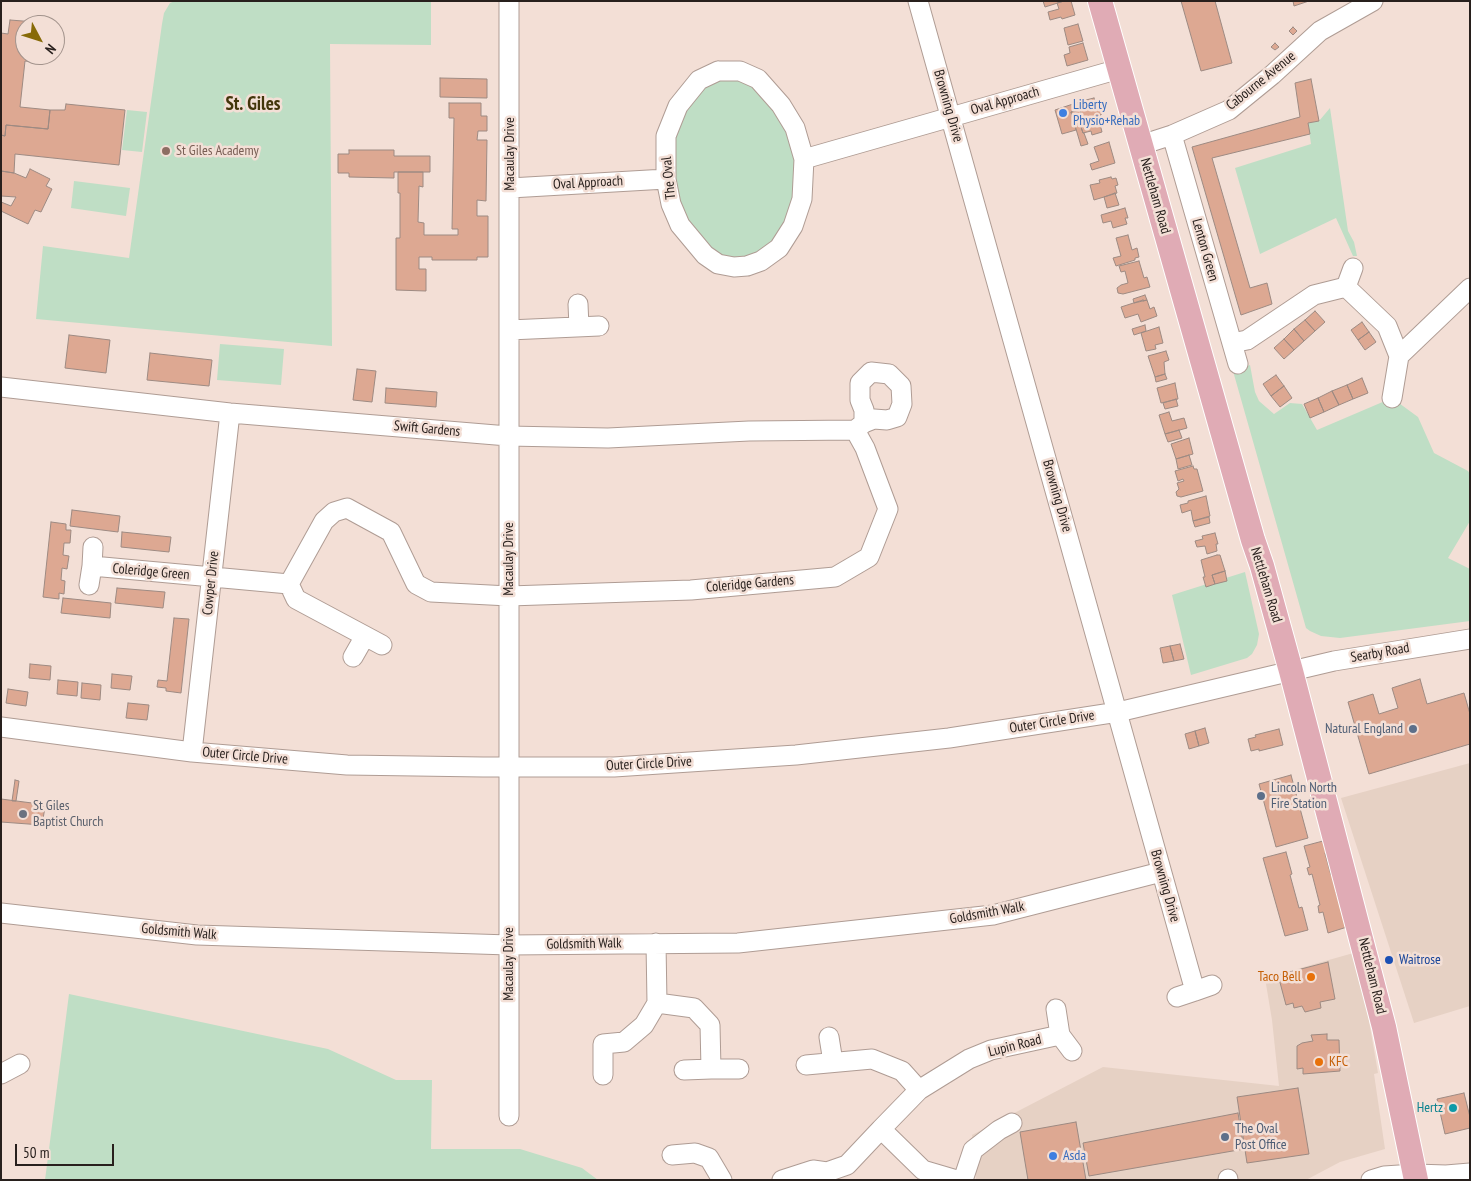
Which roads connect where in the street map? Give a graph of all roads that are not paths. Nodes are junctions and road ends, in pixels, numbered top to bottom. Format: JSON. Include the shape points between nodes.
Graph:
{"nodes":[{"id":1,"x":509,"y":1,"type":"edge"},
{"id":2,"x":918,"y":1,"type":"edge"},
{"id":3,"x":1100,"y":1,"type":"edge"},
{"id":4,"x":1372,"y":1,"type":"edge"},
{"id":5,"x":1119,"y":69,"type":"junction"},
{"id":6,"x":951,"y":116,"type":"junction"},
{"id":7,"x":1172,"y":135,"type":"junction"},
{"id":8,"x":1140,"y":145,"type":"junction"},
{"id":9,"x":804,"y":159,"type":"junction"},
{"id":10,"x":666,"y":179,"type":"junction"},
{"id":11,"x":510,"y":188,"type":"junction"},
{"id":12,"x":1352,"y":268,"type":"dead end"},
{"id":13,"x":1346,"y":287,"type":"junction"},
{"id":14,"x":1470,"y":288,"type":"edge"},
{"id":15,"x":578,"y":304,"type":"dead end"},
{"id":16,"x":598,"y":326,"type":"dead end"},
{"id":17,"x":579,"y":327,"type":"junction"},
{"id":18,"x":510,"y":330,"type":"junction"},
{"id":19,"x":1232,"y":343,"type":"junction"},
{"id":20,"x":1399,"y":356,"type":"junction"},
{"id":21,"x":1238,"y":364,"type":"dead end"},
{"id":22,"x":1,"y":387,"type":"edge"},
{"id":23,"x":1392,"y":398,"type":"dead end"},
{"id":24,"x":230,"y":414,"type":"junction"},
{"id":25,"x":859,"y":426,"type":"joint"},
{"id":26,"x":508,"y":436,"type":"junction"},
{"id":27,"x":93,"y":547,"type":"dead end"},
{"id":28,"x":211,"y":577,"type":"junction"},
{"id":29,"x":289,"y":584,"type":"junction"},
{"id":30,"x":509,"y":596,"type":"junction"},
{"id":31,"x":365,"y":636,"type":"junction"},
{"id":32,"x":1470,"y":639,"type":"edge"},
{"id":33,"x":382,"y":645,"type":"dead end"},
{"id":34,"x":353,"y":657,"type":"dead end"},
{"id":35,"x":1291,"y":672,"type":"junction"},
{"id":36,"x":1118,"y":712,"type":"junction"},
{"id":37,"x":1,"y":727,"type":"edge"},
{"id":38,"x":192,"y":752,"type":"junction"},
{"id":39,"x":510,"y":767,"type":"junction"},
{"id":40,"x":1161,"y":872,"type":"junction"},
{"id":41,"x":1,"y":912,"type":"edge"},
{"id":42,"x":656,"y":943,"type":"junction"},
{"id":43,"x":508,"y":945,"type":"junction"},
{"id":44,"x":1194,"y":991,"type":"dead end"},
{"id":45,"x":657,"y":1004,"type":"junction"},
{"id":46,"x":1056,"y":1009,"type":"dead end"},
{"id":47,"x":1060,"y":1035,"type":"junction"},
{"id":48,"x":829,"y":1036,"type":"dead end"},
{"id":49,"x":1072,"y":1051,"type":"dead end"},
{"id":50,"x":833,"y":1062,"type":"junction"},
{"id":51,"x":20,"y":1064,"type":"dead end"},
{"id":52,"x":806,"y":1065,"type":"dead end"},
{"id":53,"x":739,"y":1069,"type":"dead end"},
{"id":54,"x":684,"y":1070,"type":"dead end"},
{"id":55,"x":711,"y":1070,"type":"junction"},
{"id":56,"x":1,"y":1074,"type":"edge"},
{"id":57,"x":604,"y":1075,"type":"dead end"},
{"id":58,"x":919,"y":1090,"type":"junction"},
{"id":59,"x":509,"y":1116,"type":"dead end"},
{"id":60,"x":1012,"y":1123,"type":"dead end"},
{"id":61,"x":882,"y":1129,"type":"junction"},
{"id":62,"x":672,"y":1155,"type":"dead end"},
{"id":63,"x":1470,"y":1173,"type":"edge"},
{"id":64,"x":1416,"y":1177,"type":"edge"},
{"id":65,"x":722,"y":1180,"type":"edge"},
{"id":66,"x":782,"y":1180,"type":"edge"},
{"id":67,"x":957,"y":1180,"type":"edge"},
{"id":68,"x":963,"y":1180,"type":"edge"},
{"id":69,"x":1371,"y":1180,"type":"edge"}],
"edges":[{"from":1,"to":11,"type":"street","name":"Macaulay Drive"},
{"from":2,"to":6,"type":"street","name":"Browning Drive"},
{"from":3,"to":5,"type":"main road","name":"Nettleham Road"},
{"from":4,"to":7,"type":"street","name":"Cabourne Avenue","via":[[1320,31],[1229,110]]},
{"from":5,"to":6,"type":"street","name":"Oval Approach"},
{"from":5,"to":8,"type":"main road","name":"Nettleham Road"},
{"from":6,"to":9,"type":"street","name":"Oval Approach"},
{"from":6,"to":36,"type":"street","name":"Browning Drive"},
{"from":7,"to":8,"type":"street","name":"Cabourne Avenue"},
{"from":7,"to":19,"type":"street","name":"Lenton Green"},
{"from":8,"to":35,"type":"main road","name":"Nettleham Road"},
{"from":9,"to":10,"type":"street","name":"The Oval","via":[[802,199],[793,226],[778,248],[761,261],[747,266],[718,264],[704,256],[680,225]]},
{"from":9,"to":10,"type":"street","name":"The Oval","via":[[790,120],[758,79],[740,71],[718,71],[699,80],[678,106],[666,136]]},
{"from":10,"to":11,"type":"street","name":"Oval Approach"},
{"from":11,"to":18,"type":"street","name":"Macaulay Drive"},
{"from":12,"to":13,"type":"street"},
{"from":13,"to":19,"type":"street","via":[[1314,295],[1247,340]]},
{"from":13,"to":20,"type":"street","via":[[1387,326]]},
{"from":14,"to":20,"type":"street"},
{"from":15,"to":17,"type":"street"},
{"from":16,"to":17,"type":"street"},
{"from":17,"to":18,"type":"street"},
{"from":18,"to":26,"type":"street","name":"Macaulay Drive"},
{"from":19,"to":21,"type":"street","name":"Lenton Green"},
{"from":20,"to":23,"type":"street"},
{"from":22,"to":24,"type":"street","name":"Swift Gardens"},
{"from":24,"to":26,"type":"street","name":"Swift Gardens"},
{"from":24,"to":28,"type":"street","name":"Cowper Drive"},
{"from":25,"to":26,"type":"street","name":"Swift Gardens","via":[[608,438]]},
{"from":25,"to":30,"type":"street","name":"Coleridge Gardens","via":[[888,509],[869,558],[835,577],[691,590]]},
{"from":26,"to":30,"type":"street","name":"Macaulay Drive"},
{"from":27,"to":28,"type":"street","name":"Coleridge Green","via":[[90,575]]},
{"from":28,"to":29,"type":"street","name":"Coleridge Green"},
{"from":28,"to":38,"type":"street","name":"Cowper Drive"},
{"from":29,"to":30,"type":"street","name":"Coleridge Gardens","via":[[324,521],[334,512],[348,508],[391,532],[416,584],[431,592]]},
{"from":29,"to":31,"type":"street","via":[[296,599]]},
{"from":30,"to":39,"type":"street","name":"Macaulay Drive"},
{"from":31,"to":33,"type":"street"},
{"from":31,"to":34,"type":"street"},
{"from":32,"to":35,"type":"street","name":"Searby Road","via":[[1334,661]]},
{"from":35,"to":36,"type":"street","name":"Outer Circle Drive"},
{"from":35,"to":64,"type":"main road","name":"Nettleham Road","via":[[1375,988]]},
{"from":36,"to":39,"type":"street","name":"Outer Circle Drive","via":[[949,738],[796,755],[614,767]]},
{"from":36,"to":40,"type":"street","name":"Browning Drive"},
{"from":37,"to":38,"type":"street","name":"Outer Circle Drive"},
{"from":38,"to":39,"type":"street","name":"Outer Circle Drive","via":[[347,765]]},
{"from":39,"to":43,"type":"street","name":"Macaulay Drive"},
{"from":40,"to":42,"type":"street","name":"Goldsmith Walk","via":[[993,915],[738,943]]},
{"from":40,"to":44,"type":"street","name":"Browning Drive"},
{"from":41,"to":43,"type":"street","name":"Goldsmith Walk","via":[[197,935]]},
{"from":42,"to":43,"type":"street","name":"Goldsmith Walk"},
{"from":42,"to":45,"type":"street"},
{"from":43,"to":59,"type":"street","name":"Macaulay Drive"},
{"from":45,"to":55,"type":"street","via":[[694,1008],[710,1025]]},
{"from":45,"to":57,"type":"street","via":[[644,1025],[624,1042],[603,1044]]},
{"from":46,"to":47,"type":"street","name":"Lupin Road"},
{"from":47,"to":49,"type":"street","name":"Lupin Road"},
{"from":47,"to":58,"type":"street","name":"Lupin Road","via":[[991,1050],[969,1059]]},
{"from":48,"to":50,"type":"street"},
{"from":50,"to":52,"type":"street"},
{"from":50,"to":58,"type":"street","via":[[872,1059],[902,1070]]},
{"from":51,"to":56,"type":"street"},
{"from":53,"to":55,"type":"street"},
{"from":54,"to":55,"type":"street"},
{"from":58,"to":61,"type":"street","name":"Lupin Road"},
{"from":60,"to":68,"type":"street","via":[[973,1150]]},
{"from":61,"to":66,"type":"street","name":"Lupin Road","via":[[847,1165],[827,1172],[813,1170]]},
{"from":61,"to":67,"type":"street","via":[[923,1170]]},
{"from":62,"to":65,"type":"street","via":[[716,1153]]},
{"from":63,"to":64,"type":"street"},
{"from":64,"to":69,"type":"street","via":[[1384,1176]]}]}
